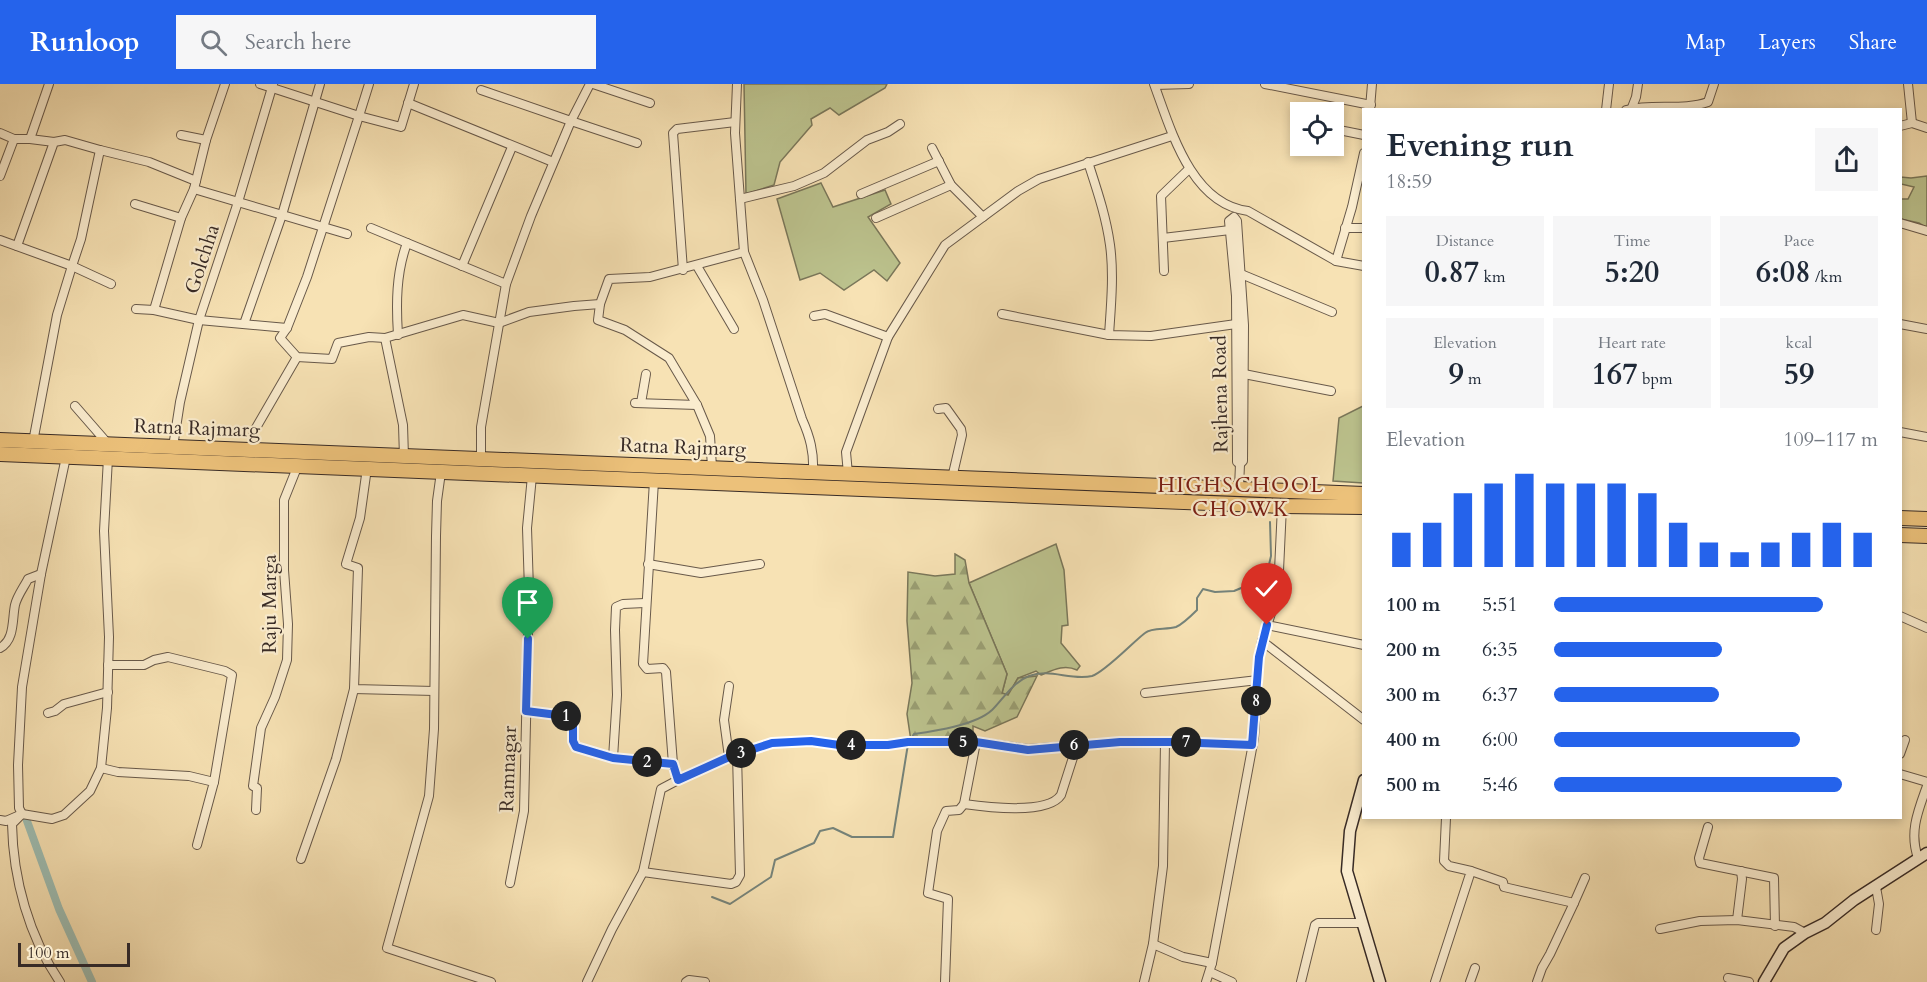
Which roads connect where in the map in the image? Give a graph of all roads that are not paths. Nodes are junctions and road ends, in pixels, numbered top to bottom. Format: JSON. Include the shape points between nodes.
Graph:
{"nodes":[{"id":1,"x":49,"y":84,"type":"edge"},
{"id":2,"x":225,"y":84,"type":"edge"},
{"id":3,"x":260,"y":84,"type":"edge"},
{"id":4,"x":320,"y":84,"type":"edge"},
{"id":5,"x":369,"y":84,"type":"edge"},
{"id":6,"x":414,"y":84,"type":"edge"},
{"id":7,"x":592,"y":84,"type":"edge"},
{"id":8,"x":737,"y":84,"type":"edge"},
{"id":9,"x":1189,"y":84,"type":"edge"},
{"id":10,"x":1265,"y":84,"type":"edge"},
{"id":11,"x":1372,"y":84,"type":"edge"},
{"id":12,"x":1609,"y":84,"type":"edge"},
{"id":13,"x":1638,"y":84,"type":"edge"},
{"id":14,"x":1714,"y":84,"type":"edge"},
{"id":15,"x":1908,"y":84,"type":"edge"},
{"id":16,"x":1154,"y":85,"type":"edge"},
{"id":17,"x":273,"y":86,"type":"edge"},
{"id":18,"x":480,"y":90,"type":"dead end"},
{"id":19,"x":314,"y":100,"type":"junction"},
{"id":20,"x":408,"y":103,"type":"junction"},
{"id":21,"x":650,"y":103,"type":"dead end"},
{"id":22,"x":1370,"y":107,"type":"edge"},
{"id":23,"x":1606,"y":108,"type":"edge"},
{"id":24,"x":1630,"y":108,"type":"edge"},
{"id":25,"x":1651,"y":108,"type":"edge"},
{"id":26,"x":359,"y":116,"type":"junction"},
{"id":27,"x":571,"y":121,"type":"junction"},
{"id":28,"x":735,"y":122,"type":"junction"},
{"id":29,"x":1912,"y":123,"type":"junction"},
{"id":30,"x":900,"y":124,"type":"dead end"},
{"id":31,"x":1902,"y":126,"type":"edge"},
{"id":32,"x":1927,"y":128,"type":"edge"},
{"id":33,"x":1344,"y":131,"type":"edge"},
{"id":34,"x":0,"y":133,"type":"edge"},
{"id":35,"x":181,"y":135,"type":"dead end"},
{"id":36,"x":1362,"y":135,"type":"edge"},
{"id":37,"x":1172,"y":136,"type":"junction"},
{"id":38,"x":14,"y":139,"type":"junction"},
{"id":39,"x":30,"y":139,"type":"junction"},
{"id":40,"x":206,"y":140,"type":"junction"},
{"id":41,"x":54,"y":142,"type":"junction"},
{"id":42,"x":637,"y":143,"type":"dead end"},
{"id":43,"x":512,"y":147,"type":"junction"},
{"id":44,"x":932,"y":148,"type":"dead end"},
{"id":45,"x":100,"y":150,"type":"junction"},
{"id":46,"x":939,"y":161,"type":"junction"},
{"id":47,"x":553,"y":162,"type":"junction"},
{"id":48,"x":1088,"y":162,"type":"junction"},
{"id":49,"x":1362,"y":162,"type":"edge"},
{"id":50,"x":1189,"y":169,"type":"junction"},
{"id":51,"x":0,"y":176,"type":"edge"},
{"id":52,"x":195,"y":185,"type":"junction"},
{"id":53,"x":951,"y":185,"type":"junction"},
{"id":54,"x":861,"y":194,"type":"dead end"},
{"id":55,"x":740,"y":199,"type":"junction"},
{"id":56,"x":238,"y":202,"type":"junction"},
{"id":57,"x":135,"y":204,"type":"dead end"},
{"id":58,"x":282,"y":215,"type":"junction"},
{"id":59,"x":983,"y":217,"type":"junction"},
{"id":60,"x":1233,"y":217,"type":"junction"},
{"id":61,"x":181,"y":218,"type":"junction"},
{"id":62,"x":876,"y":218,"type":"dead end"},
{"id":63,"x":1902,"y":224,"type":"edge"},
{"id":64,"x":324,"y":228,"type":"junction"},
{"id":65,"x":371,"y":228,"type":"dead end"},
{"id":66,"x":1345,"y":228,"type":"junction"},
{"id":67,"x":1362,"y":228,"type":"edge"},
{"id":68,"x":1230,"y":230,"type":"junction"},
{"id":69,"x":1927,"y":231,"type":"edge"},
{"id":70,"x":347,"y":234,"type":"dead end"},
{"id":71,"x":1163,"y":238,"type":"junction"},
{"id":72,"x":0,"y":240,"type":"edge"},
{"id":73,"x":407,"y":243,"type":"junction"},
{"id":74,"x":16,"y":246,"type":"junction"},
{"id":75,"x":744,"y":252,"type":"junction"},
{"id":76,"x":1336,"y":261,"type":"junction"},
{"id":77,"x":72,"y":266,"type":"junction"},
{"id":78,"x":462,"y":266,"type":"junction"},
{"id":79,"x":697,"y":266,"type":"junction"},
{"id":80,"x":1362,"y":266,"type":"edge"},
{"id":81,"x":683,"y":270,"type":"junction"},
{"id":82,"x":1164,"y":271,"type":"dead end"},
{"id":83,"x":1241,"y":274,"type":"junction"},
{"id":84,"x":111,"y":284,"type":"dead end"},
{"id":85,"x":506,"y":284,"type":"junction"},
{"id":86,"x":1239,"y":296,"type":"junction"},
{"id":87,"x":600,"y":304,"type":"junction"},
{"id":88,"x":136,"y":309,"type":"dead end"},
{"id":89,"x":154,"y":310,"type":"junction"},
{"id":90,"x":1332,"y":312,"type":"dead end"},
{"id":91,"x":1002,"y":314,"type":"dead end"},
{"id":92,"x":814,"y":316,"type":"dead end"},
{"id":93,"x":199,"y":320,"type":"junction"},
{"id":94,"x":499,"y":323,"type":"junction"},
{"id":95,"x":244,"y":324,"type":"junction"},
{"id":96,"x":1236,"y":324,"type":"junction"},
{"id":97,"x":1902,"y":324,"type":"edge"},
{"id":98,"x":287,"y":328,"type":"junction"},
{"id":99,"x":734,"y":329,"type":"dead end"},
{"id":100,"x":1927,"y":329,"type":"edge"},
{"id":101,"x":398,"y":335,"type":"junction"},
{"id":102,"x":1109,"y":335,"type":"junction"},
{"id":103,"x":888,"y":337,"type":"junction"},
{"id":104,"x":385,"y":338,"type":"junction"},
{"id":105,"x":297,"y":357,"type":"junction"},
{"id":106,"x":646,"y":374,"type":"dead end"},
{"id":107,"x":1244,"y":374,"type":"junction"},
{"id":108,"x":1240,"y":383,"type":"junction"},
{"id":109,"x":1331,"y":391,"type":"dead end"},
{"id":110,"x":697,"y":405,"type":"junction"},
{"id":111,"x":75,"y":406,"type":"dead end"},
{"id":112,"x":938,"y":409,"type":"dead end"},
{"id":113,"x":1902,"y":432,"type":"edge"},
{"id":114,"x":1927,"y":437,"type":"edge"},
{"id":115,"x":0,"y":440,"type":"edge"},
{"id":116,"x":33,"y":442,"type":"junction"},
{"id":117,"x":173,"y":447,"type":"junction"},
{"id":118,"x":254,"y":450,"type":"junction"},
{"id":119,"x":109,"y":452,"type":"junction"},
{"id":120,"x":0,"y":454,"type":"edge"},
{"id":121,"x":66,"y":457,"type":"junction"},
{"id":122,"x":404,"y":457,"type":"junction"},
{"id":123,"x":481,"y":459,"type":"junction"},
{"id":124,"x":298,"y":465,"type":"junction"},
{"id":125,"x":712,"y":467,"type":"junction"},
{"id":126,"x":367,"y":468,"type":"junction"},
{"id":127,"x":441,"y":472,"type":"junction"},
{"id":128,"x":813,"y":472,"type":"junction"},
{"id":129,"x":848,"y":474,"type":"junction"},
{"id":130,"x":532,"y":476,"type":"junction"},
{"id":131,"x":952,"y":478,"type":"junction"},
{"id":132,"x":654,"y":481,"type":"junction"},
{"id":133,"x":1239,"y":488,"type":"junction"},
{"id":134,"x":1282,"y":506,"type":"junction"},
{"id":135,"x":1362,"y":506,"type":"edge"},
{"id":136,"x":1362,"y":506,"type":"edge"},
{"id":137,"x":1902,"y":518,"type":"edge"},
{"id":138,"x":1927,"y":519,"type":"edge"},
{"id":139,"x":1902,"y":535,"type":"edge"},
{"id":140,"x":1927,"y":536,"type":"edge"},
{"id":141,"x":648,"y":564,"type":"junction"},
{"id":142,"x":760,"y":564,"type":"dead end"},
{"id":143,"x":41,"y":574,"type":"junction"},
{"id":144,"x":645,"y":603,"type":"junction"},
{"id":145,"x":1902,"y":617,"type":"edge"},
{"id":146,"x":1267,"y":625,"type":"junction"},
{"id":147,"x":1927,"y":628,"type":"edge"},
{"id":148,"x":1262,"y":642,"type":"junction"},
{"id":149,"x":1362,"y":645,"type":"edge"},
{"id":150,"x":0,"y":648,"type":"edge"},
{"id":151,"x":108,"y":665,"type":"junction"},
{"id":152,"x":1257,"y":680,"type":"junction"},
{"id":153,"x":729,"y":687,"type":"dead end"},
{"id":154,"x":354,"y":689,"type":"junction"},
{"id":155,"x":434,"y":691,"type":"junction"},
{"id":156,"x":108,"y":692,"type":"junction"},
{"id":157,"x":1145,"y":693,"type":"dead end"},
{"id":158,"x":526,"y":711,"type":"junction"},
{"id":159,"x":48,"y":713,"type":"dead end"},
{"id":160,"x":1362,"y":718,"type":"edge"},
{"id":161,"x":1905,"y":740,"type":"dead end"},
{"id":162,"x":976,"y":742,"type":"junction"},
{"id":163,"x":1165,"y":742,"type":"junction"},
{"id":164,"x":1077,"y":745,"type":"junction"},
{"id":165,"x":1252,"y":745,"type":"junction"},
{"id":166,"x":1902,"y":748,"type":"edge"},
{"id":167,"x":733,"y":756,"type":"junction"},
{"id":168,"x":613,"y":758,"type":"junction"},
{"id":169,"x":673,"y":764,"type":"junction"},
{"id":170,"x":101,"y":768,"type":"junction"},
{"id":171,"x":1902,"y":775,"type":"edge"},
{"id":172,"x":678,"y":780,"type":"junction"},
{"id":173,"x":214,"y":782,"type":"junction"},
{"id":174,"x":1927,"y":782,"type":"edge"},
{"id":175,"x":1927,"y":786,"type":"edge"},
{"id":176,"x":1362,"y":787,"type":"edge"},
{"id":177,"x":964,"y":804,"type":"junction"},
{"id":178,"x":256,"y":810,"type":"dead end"},
{"id":179,"x":22,"y":814,"type":"junction"},
{"id":180,"x":1446,"y":819,"type":"edge"},
{"id":181,"x":0,"y":820,"type":"edge"},
{"id":182,"x":1708,"y":827,"type":"dead end"},
{"id":183,"x":197,"y":845,"type":"dead end"},
{"id":184,"x":1922,"y":855,"type":"edge"},
{"id":185,"x":301,"y":859,"type":"dead end"},
{"id":186,"x":1471,"y":871,"type":"junction"},
{"id":187,"x":1741,"y":871,"type":"junction"},
{"id":188,"x":643,"y":872,"type":"junction"},
{"id":189,"x":1585,"y":878,"type":"dead end"},
{"id":190,"x":510,"y":883,"type":"dead end"},
{"id":191,"x":1876,"y":887,"type":"junction"},
{"id":192,"x":1574,"y":903,"type":"junction"},
{"id":193,"x":1737,"y":920,"type":"junction"},
{"id":194,"x":1361,"y":923,"type":"junction"},
{"id":195,"x":1774,"y":926,"type":"junction"},
{"id":196,"x":1660,"y":929,"type":"dead end"},
{"id":197,"x":1876,"y":930,"type":"dead end"},
{"id":198,"x":1804,"y":933,"type":"junction"},
{"id":199,"x":1153,"y":944,"type":"junction"},
{"id":200,"x":1211,"y":968,"type":"junction"},
{"id":201,"x":1475,"y":968,"type":"dead end"},
{"id":202,"x":1728,"y":978,"type":"dead end"},
{"id":203,"x":60,"y":982,"type":"edge"},
{"id":204,"x":491,"y":982,"type":"edge"},
{"id":205,"x":587,"y":982,"type":"edge"},
{"id":206,"x":686,"y":982,"type":"edge"},
{"id":207,"x":705,"y":982,"type":"edge"},
{"id":208,"x":945,"y":982,"type":"edge"},
{"id":209,"x":1144,"y":982,"type":"edge"},
{"id":210,"x":1206,"y":982,"type":"edge"},
{"id":211,"x":1232,"y":982,"type":"edge"},
{"id":212,"x":1301,"y":982,"type":"edge"},
{"id":213,"x":1380,"y":982,"type":"edge"},
{"id":214,"x":1435,"y":982,"type":"edge"},
{"id":215,"x":1470,"y":982,"type":"edge"},
{"id":216,"x":1537,"y":982,"type":"edge"},
{"id":217,"x":1749,"y":982,"type":"edge"},
{"id":218,"x":1764,"y":982,"type":"edge"}],
"edges":[{"from":1,"to":39,"type":"street"},
{"from":2,"to":40,"type":"street"},
{"from":3,"to":17,"type":"street"},
{"from":4,"to":19,"type":"street"},
{"from":5,"to":26,"type":"street"},
{"from":6,"to":20,"type":"street"},
{"from":7,"to":21,"type":"street"},
{"from":7,"to":27,"type":"street"},
{"from":8,"to":28,"type":"street"},
{"from":9,"to":16,"type":"street"},
{"from":10,"to":22,"type":"street"},
{"from":11,"to":22,"type":"street"},
{"from":12,"to":23,"type":"street"},
{"from":13,"to":24,"type":"street"},
{"from":14,"to":25,"type":"street","via":[[1708,102]]},
{"from":15,"to":29,"type":"street"},
{"from":16,"to":37,"type":"street"},
{"from":17,"to":19,"type":"street"},
{"from":17,"to":56,"type":"street","name":"Golchha"},
{"from":18,"to":27,"type":"street"},
{"from":19,"to":26,"type":"street"},
{"from":19,"to":58,"type":"street"},
{"from":20,"to":26,"type":"street","via":[[401,127]]},
{"from":20,"to":43,"type":"street"},
{"from":26,"to":64,"type":"street"},
{"from":27,"to":42,"type":"street"},
{"from":27,"to":47,"type":"street"},
{"from":28,"to":55,"type":"street"},
{"from":28,"to":81,"type":"street","via":[[673,132]]},
{"from":29,"to":31,"type":"street"},
{"from":29,"to":32,"type":"street"},
{"from":30,"to":55,"type":"street","via":[[867,140],[824,173],[794,186]]},
{"from":33,"to":36,"type":"street"},
{"from":34,"to":38,"type":"street"},
{"from":35,"to":40,"type":"street"},
{"from":37,"to":48,"type":"street"},
{"from":37,"to":50,"type":"street"},
{"from":38,"to":39,"type":"street"},
{"from":38,"to":51,"type":"street"},
{"from":39,"to":41,"type":"street"},
{"from":40,"to":52,"type":"street"},
{"from":41,"to":45,"type":"street","via":[[65,140]]},
{"from":41,"to":74,"type":"street"},
{"from":43,"to":47,"type":"street"},
{"from":43,"to":78,"type":"street"},
{"from":44,"to":46,"type":"street"},
{"from":45,"to":52,"type":"street","via":[[149,162]]},
{"from":45,"to":77,"type":"street"},
{"from":46,"to":53,"type":"street"},
{"from":46,"to":54,"type":"street"},
{"from":47,"to":85,"type":"street"},
{"from":48,"to":59,"type":"street","via":[[1039,178]]},
{"from":48,"to":102,"type":"street","via":[[1110,245]]},
{"from":49,"to":66,"type":"street"},
{"from":50,"to":60,"type":"street"},
{"from":50,"to":71,"type":"street","via":[[1161,196]]},
{"from":52,"to":56,"type":"street"},
{"from":52,"to":61,"type":"street"},
{"from":53,"to":59,"type":"street"},
{"from":53,"to":62,"type":"street"},
{"from":55,"to":75,"type":"street"},
{"from":56,"to":58,"type":"street"},
{"from":56,"to":93,"type":"street","name":"Golchha"},
{"from":57,"to":61,"type":"street"},
{"from":58,"to":64,"type":"street"},
{"from":58,"to":95,"type":"street"},
{"from":59,"to":103,"type":"street","via":[[945,245]]},
{"from":60,"to":68,"type":"street","name":"Rajhena Road"},
{"from":60,"to":76,"type":"street","via":[[1248,211]]},
{"from":60,"to":83,"type":"street","name":"Rajhena Road"},
{"from":61,"to":89,"type":"street"},
{"from":63,"to":69,"type":"street"},
{"from":64,"to":70,"type":"street"},
{"from":64,"to":98,"type":"street"},
{"from":65,"to":73,"type":"street"},
{"from":66,"to":67,"type":"street"},
{"from":66,"to":76,"type":"street"},
{"from":68,"to":71,"type":"street"},
{"from":68,"to":86,"type":"street","name":"Rajhena Road"},
{"from":71,"to":82,"type":"street"},
{"from":72,"to":74,"type":"street"},
{"from":73,"to":78,"type":"street"},
{"from":73,"to":101,"type":"street","via":[[399,264]]},
{"from":74,"to":77,"type":"street"},
{"from":75,"to":79,"type":"street"},
{"from":75,"to":128,"type":"street","via":[[810,437]]},
{"from":76,"to":80,"type":"street"},
{"from":77,"to":84,"type":"street"},
{"from":77,"to":116,"type":"street","via":[[57,315]]},
{"from":78,"to":85,"type":"street"},
{"from":79,"to":81,"type":"street"},
{"from":79,"to":99,"type":"street"},
{"from":81,"to":87,"type":"street","via":[[609,279]]},
{"from":83,"to":86,"type":"street","name":"Rajhena Road"},
{"from":83,"to":90,"type":"street"},
{"from":85,"to":94,"type":"street"},
{"from":86,"to":96,"type":"street","name":"Rajhena Road"},
{"from":86,"to":107,"type":"street","name":"Rajhena Road"},
{"from":87,"to":94,"type":"street","via":[[529,312]]},
{"from":87,"to":110,"type":"street","via":[[598,320],[625,330],[669,358]]},
{"from":88,"to":89,"type":"street"},
{"from":89,"to":93,"type":"street"},
{"from":91,"to":102,"type":"street"},
{"from":92,"to":103,"type":"street","via":[[825,314]]},
{"from":93,"to":95,"type":"street"},
{"from":93,"to":117,"type":"street","name":"Golchha"},
{"from":94,"to":101,"type":"street","via":[[463,315]]},
{"from":94,"to":123,"type":"street","via":[[481,427]]},
{"from":95,"to":98,"type":"street"},
{"from":96,"to":102,"type":"street","via":[[1151,336]]},
{"from":96,"to":108,"type":"street","name":"Rajhena Road"},
{"from":97,"to":100,"type":"street"},
{"from":98,"to":105,"type":"street","via":[[280,338]]},
{"from":101,"to":104,"type":"street"},
{"from":103,"to":129,"type":"street","via":[[846,452]]},
{"from":104,"to":105,"type":"street","via":[[369,337],[338,344],[332,359]]},
{"from":104,"to":122,"type":"street","via":[[403,425]]},
{"from":105,"to":118,"type":"street","via":[[253,433]]},
{"from":106,"to":110,"type":"street","via":[[638,403]]},
{"from":107,"to":108,"type":"street","name":"Rajhena Road"},
{"from":107,"to":109,"type":"street"},
{"from":108,"to":133,"type":"street","name":"Rajhena Road"},
{"from":110,"to":125,"type":"street","via":[[710,436]]},
{"from":111,"to":119,"type":"street"},
{"from":112,"to":131,"type":"street","via":[[946,408],[961,429]]},
{"from":113,"to":114,"type":"street"},
{"from":115,"to":116,"type":"highway","name":"Ratna Rajmarg"},
{"from":116,"to":119,"type":"highway","name":"Ratna Rajmarg"},
{"from":117,"to":118,"type":"highway","name":"Ratna Rajmarg"},
{"from":117,"to":119,"type":"highway","name":"Ratna Rajmarg"},
{"from":118,"to":122,"type":"highway","name":"Ratna Rajmarg"},
{"from":119,"to":121,"type":"highway","name":"Ratna Rajmarg"},
{"from":119,"to":124,"type":"highway","name":"Ratna Rajmarg"},
{"from":119,"to":151,"type":"street","via":[[104,531]]},
{"from":120,"to":121,"type":"highway","name":"Ratna Rajmarg"},
{"from":121,"to":143,"type":"street"},
{"from":122,"to":123,"type":"highway","name":"Ratna Rajmarg"},
{"from":123,"to":125,"type":"highway","name":"Ratna Rajmarg"},
{"from":124,"to":126,"type":"highway","name":"Ratna Rajmarg"},
{"from":124,"to":178,"type":"street","name":"Raju Marga","via":[[284,500],[287,660],[259,738],[253,786],[257,788]]},
{"from":125,"to":128,"type":"highway","name":"Ratna Rajmarg"},
{"from":126,"to":127,"type":"highway","name":"Ratna Rajmarg"},
{"from":126,"to":154,"type":"street","via":[[360,518],[346,564],[358,567]]},
{"from":127,"to":130,"type":"highway","name":"Ratna Rajmarg"},
{"from":127,"to":155,"type":"street","via":[[437,501]]},
{"from":128,"to":129,"type":"highway","name":"Ratna Rajmarg"},
{"from":129,"to":131,"type":"highway","name":"Ratna Rajmarg"},
{"from":130,"to":132,"type":"highway","name":"Ratna Rajmarg"},
{"from":130,"to":158,"type":"street","name":"Ramnagar","via":[[527,528]]},
{"from":131,"to":133,"type":"highway","name":"Ratna Rajmarg"},
{"from":132,"to":134,"type":"highway","name":"Ratna Rajmarg"},
{"from":132,"to":141,"type":"street"},
{"from":133,"to":135,"type":"highway","name":"Ratna Rajmarg"},
{"from":134,"to":136,"type":"highway","name":"Ratna Rajmarg"},
{"from":134,"to":146,"type":"street","via":[[1278,592]]},
{"from":137,"to":138,"type":"highway"},
{"from":139,"to":140,"type":"highway"},
{"from":141,"to":142,"type":"street","via":[[700,573]]},
{"from":141,"to":144,"type":"street"},
{"from":143,"to":150,"type":"street","via":[[28,579],[16,603],[11,635]]},
{"from":143,"to":179,"type":"street","via":[[22,687],[18,765]]},
{"from":144,"to":168,"type":"street","via":[[616,607]]},
{"from":144,"to":169,"type":"street","via":[[643,664],[647,669],[663,668],[666,672]]},
{"from":145,"to":147,"type":"street"},
{"from":146,"to":148,"type":"street"},
{"from":146,"to":149,"type":"street"},
{"from":148,"to":152,"type":"street"},
{"from":148,"to":160,"type":"street"},
{"from":151,"to":156,"type":"street"},
{"from":151,"to":173,"type":"street","via":[[144,665],[168,657],[232,675]]},
{"from":152,"to":157,"type":"street"},
{"from":152,"to":165,"type":"street"},
{"from":153,"to":167,"type":"street","via":[[724,720]]},
{"from":154,"to":155,"type":"street"},
{"from":154,"to":185,"type":"street","via":[[336,759]]},
{"from":155,"to":204,"type":"street","via":[[429,795],[387,948]]},
{"from":156,"to":159,"type":"street","via":[[63,704]]},
{"from":156,"to":170,"type":"street"},
{"from":158,"to":168,"type":"street","via":[[573,717],[576,747]]},
{"from":158,"to":190,"type":"street","name":"Ramnagar","via":[[524,811]]},
{"from":161,"to":166,"type":"street"},
{"from":162,"to":164,"type":"street","via":[[1028,750]]},
{"from":162,"to":167,"type":"street","via":[[772,743]]},
{"from":162,"to":177,"type":"street"},
{"from":163,"to":164,"type":"street"},
{"from":163,"to":165,"type":"street"},
{"from":163,"to":199,"type":"street","via":[[1163,866]]},
{"from":164,"to":177,"type":"street","via":[[1058,800],[1006,809]]},
{"from":165,"to":200,"type":"street"},
{"from":167,"to":172,"type":"street"},
{"from":167,"to":188,"type":"street","via":[[740,875],[736,882]]},
{"from":168,"to":169,"type":"street"},
{"from":169,"to":172,"type":"street"},
{"from":170,"to":173,"type":"street"},
{"from":170,"to":179,"type":"street","via":[[90,791],[64,815],[52,819]]},
{"from":171,"to":174,"type":"street"},
{"from":172,"to":188,"type":"street","via":[[661,789]]},
{"from":173,"to":183,"type":"street"},
{"from":175,"to":184,"type":"street","via":[[1913,831],[1914,846]]},
{"from":176,"to":194,"type":"street","via":[[1350,831],[1347,871]]},
{"from":177,"to":208,"type":"street","via":[[958,810],[946,812],[937,831],[928,893],[948,899]]},
{"from":179,"to":181,"type":"street"},
{"from":179,"to":203,"type":"street","via":[[12,824],[14,861],[31,930]]},
{"from":180,"to":186,"type":"street","via":[[1446,864]]},
{"from":182,"to":187,"type":"street","via":[[1700,863]]},
{"from":184,"to":191,"type":"street"},
{"from":186,"to":192,"type":"street","via":[[1499,879],[1504,887]]},
{"from":186,"to":214,"type":"street"},
{"from":187,"to":193,"type":"street"},
{"from":187,"to":195,"type":"street","via":[[1774,878]]},
{"from":188,"to":205,"type":"street"},
{"from":189,"to":192,"type":"street"},
{"from":191,"to":197,"type":"street"},
{"from":191,"to":198,"type":"street","via":[[1826,924]]},
{"from":192,"to":216,"type":"street"},
{"from":193,"to":195,"type":"street"},
{"from":193,"to":196,"type":"street","via":[[1700,921]]},
{"from":194,"to":212,"type":"street","via":[[1318,923]]},
{"from":194,"to":213,"type":"street"},
{"from":195,"to":198,"type":"street","via":[[1794,927]]},
{"from":198,"to":218,"type":"street","via":[[1784,948]]},
{"from":199,"to":200,"type":"street"},
{"from":199,"to":209,"type":"street"},
{"from":200,"to":210,"type":"street"},
{"from":200,"to":211,"type":"street"},
{"from":201,"to":215,"type":"street"},
{"from":202,"to":217,"type":"street"},
{"from":206,"to":207,"type":"street"}]}
